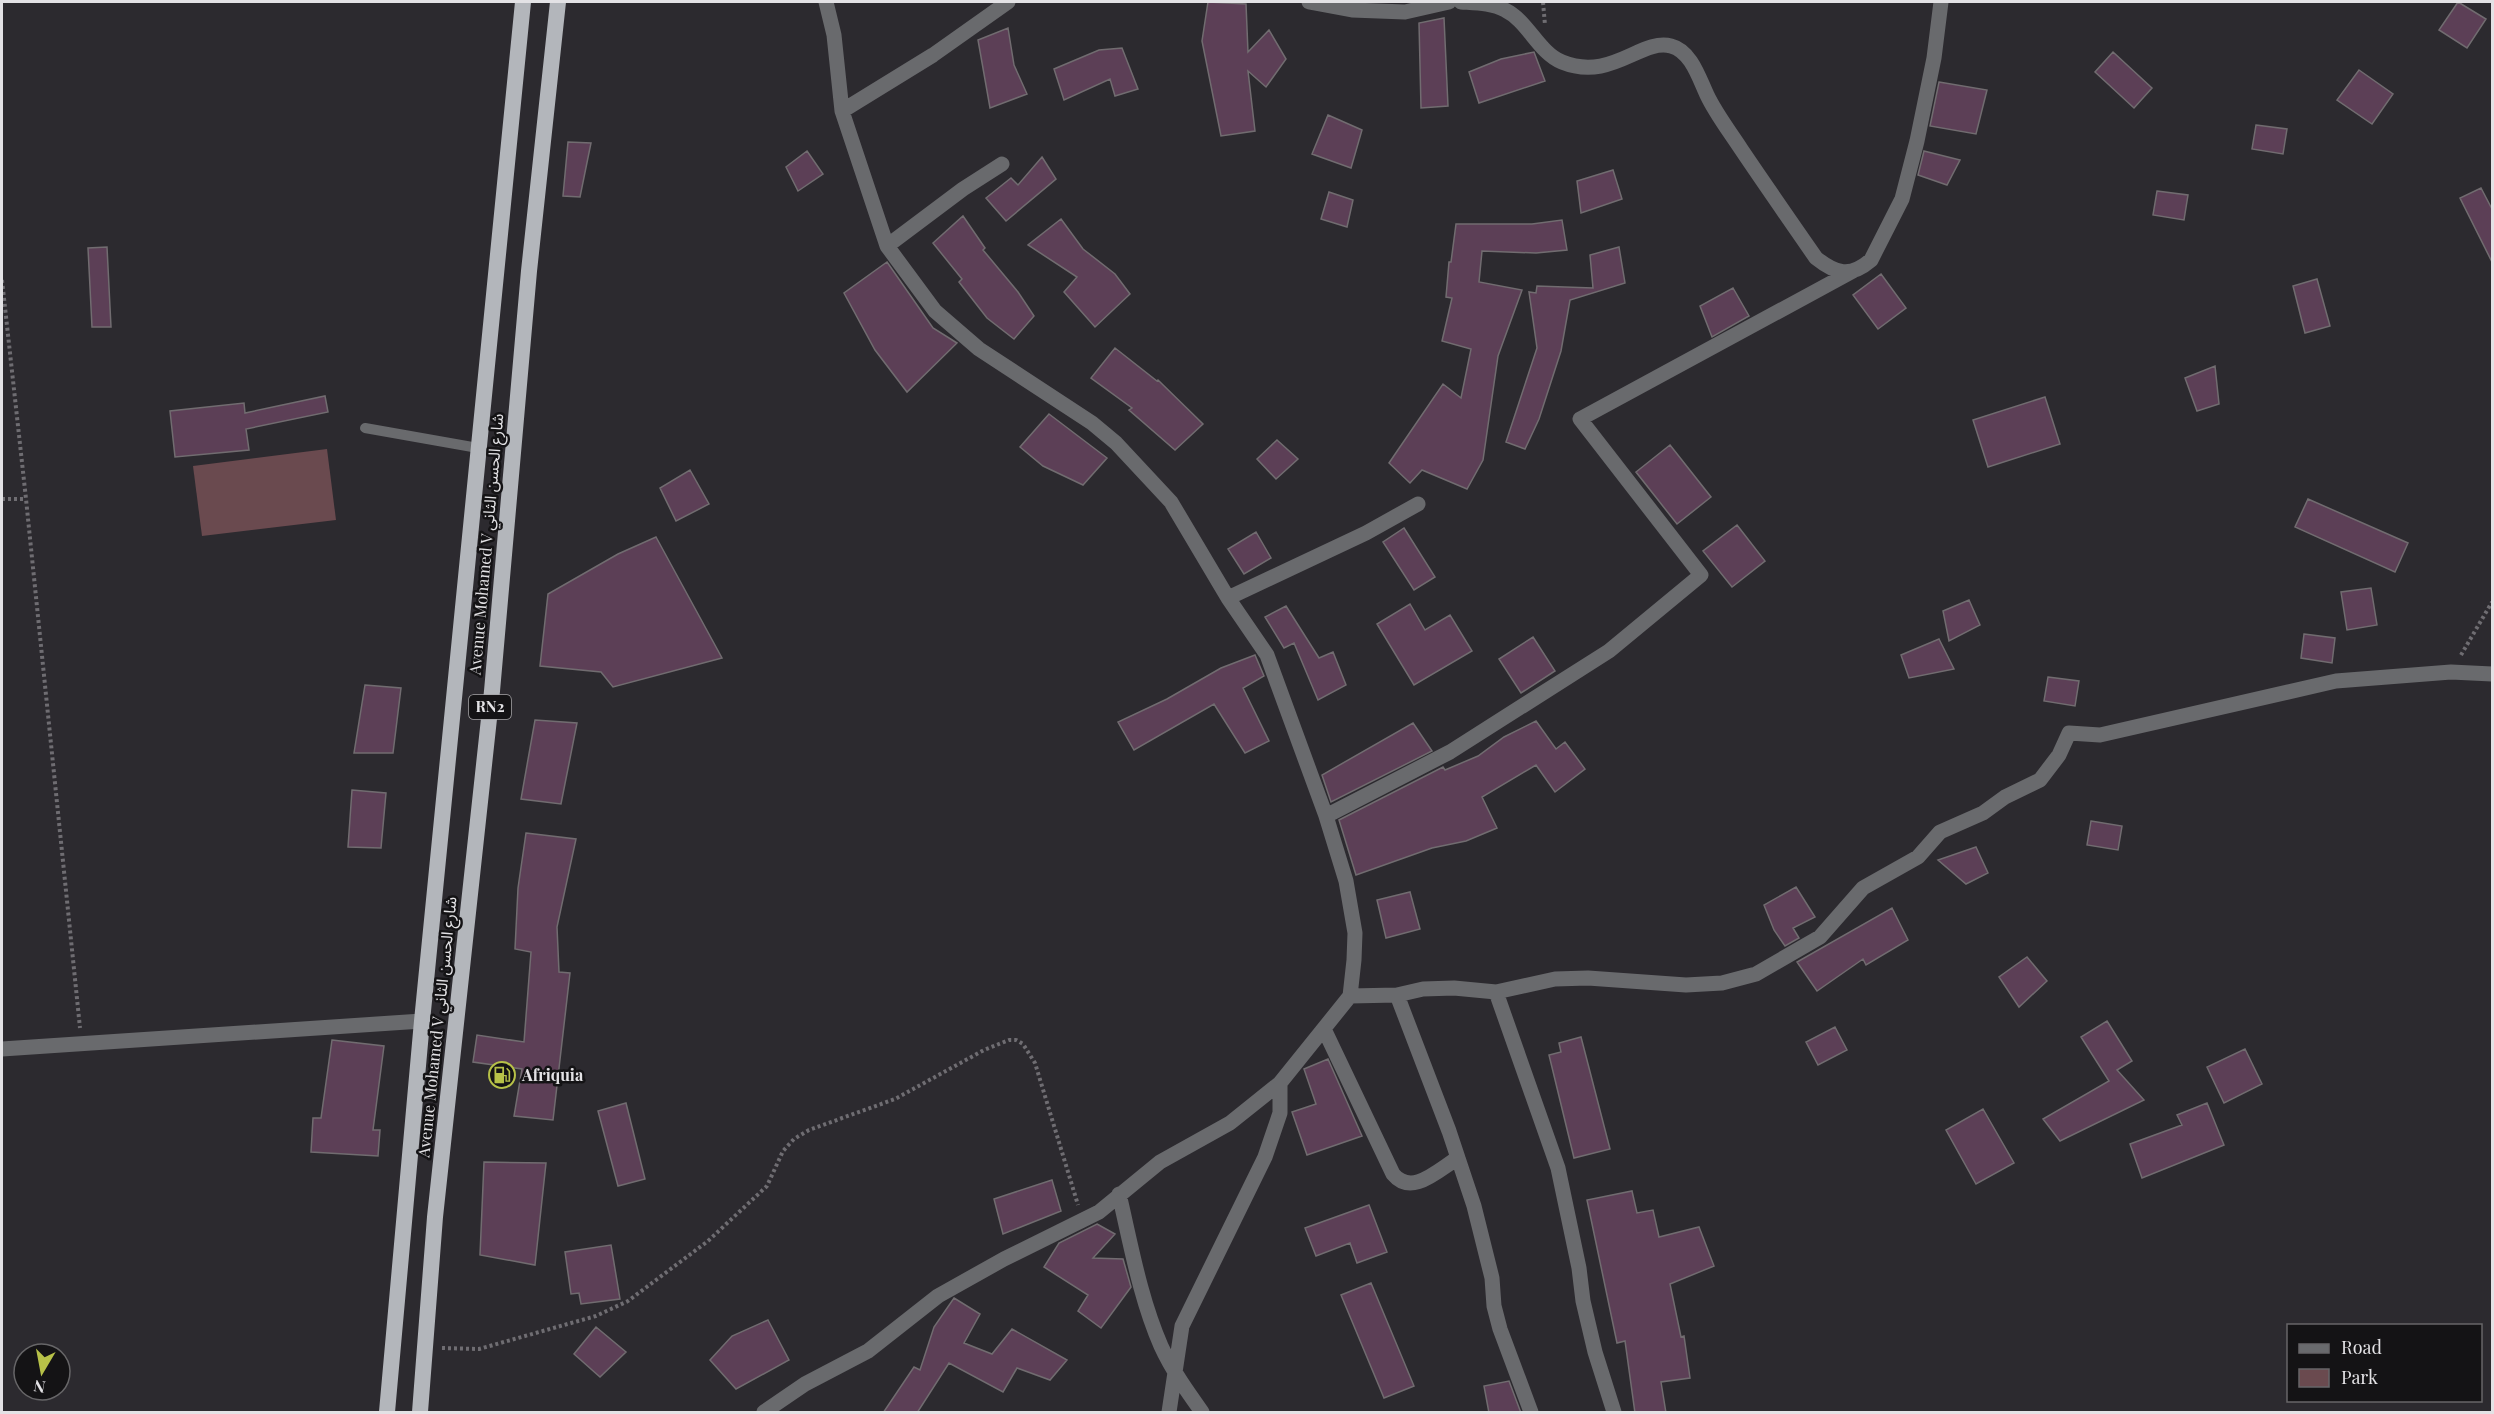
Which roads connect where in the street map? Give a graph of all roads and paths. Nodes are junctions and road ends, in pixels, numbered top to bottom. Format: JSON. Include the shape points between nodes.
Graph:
{"nodes":[{"id":1,"x":524,"y":2,"type":"edge"},
{"id":2,"x":558,"y":2,"type":"edge"},
{"id":3,"x":826,"y":2,"type":"edge"},
{"id":4,"x":1008,"y":2,"type":"edge"},
{"id":5,"x":1309,"y":2,"type":"edge"},
{"id":6,"x":1449,"y":2,"type":"edge"},
{"id":7,"x":1461,"y":2,"type":"edge"},
{"id":8,"x":1941,"y":2,"type":"edge"},
{"id":9,"x":842,"y":111,"type":"junction"},
{"id":10,"x":1002,"y":164,"type":"dead end"},
{"id":11,"x":887,"y":246,"type":"junction"},
{"id":12,"x":1853,"y":271,"type":"junction"},
{"id":13,"x":2,"y":280,"type":"edge"},
{"id":14,"x":365,"y":428,"type":"dead end"},
{"id":15,"x":478,"y":448,"type":"junction"},
{"id":16,"x":2,"y":499,"type":"edge"},
{"id":17,"x":26,"y":499,"type":"junction"},
{"id":18,"x":1418,"y":504,"type":"dead end"},
{"id":19,"x":1228,"y":598,"type":"junction"},
{"id":20,"x":2493,"y":602,"type":"edge"},
{"id":21,"x":2451,"y":672,"type":"junction"},
{"id":22,"x":2493,"y":674,"type":"edge"},
{"id":23,"x":1326,"y":816,"type":"junction"},
{"id":24,"x":1496,"y":992,"type":"junction"},
{"id":25,"x":1396,"y":994,"type":"junction"},
{"id":26,"x":1350,"y":996,"type":"junction"},
{"id":27,"x":422,"y":1022,"type":"junction"},
{"id":28,"x":1324,"y":1029,"type":"junction"},
{"id":29,"x":82,"y":1043,"type":"junction"},
{"id":30,"x":2,"y":1049,"type":"edge"},
{"id":31,"x":1280,"y":1083,"type":"junction"},
{"id":32,"x":1458,"y":1158,"type":"junction"},
{"id":33,"x":1119,"y":1194,"type":"junction"},
{"id":34,"x":1082,"y":1220,"type":"junction"},
{"id":35,"x":424,"y":1347,"type":"junction"},
{"id":36,"x":1175,"y":1374,"type":"junction"},
{"id":37,"x":387,"y":1413,"type":"edge"},
{"id":38,"x":420,"y":1413,"type":"edge"},
{"id":39,"x":764,"y":1413,"type":"edge"},
{"id":40,"x":1169,"y":1413,"type":"edge"},
{"id":41,"x":1202,"y":1413,"type":"edge"},
{"id":42,"x":1531,"y":1413,"type":"edge"},
{"id":43,"x":1614,"y":1413,"type":"edge"}],
"edges":[{"from":1,"to":15,"type":"highway","name":"Avenue Mohamed V شارع الحسن الثاني","number":"RN2"},
{"from":2,"to":35,"type":"highway","name":"Avenue Mohamed V شارع الحسن الثاني","number":"RN2"},
{"from":3,"to":9,"type":"street","via":[[834,35]]},
{"from":4,"to":9,"type":"street","via":[[933,55]]},
{"from":5,"to":6,"type":"street","via":[[1352,10],[1405,12]]},
{"from":7,"to":12,"type":"street","via":[[1506,10],[1561,62],[1601,67],[1659,44],[1683,52],[1712,105],[1816,258],[1829,268]]},
{"from":8,"to":12,"type":"street","via":[[1934,58],[1902,199],[1871,260]]},
{"from":9,"to":11,"type":"street"},
{"from":10,"to":11,"type":"street"},
{"from":11,"to":19,"type":"street","via":[[935,311],[978,349],[1069,407],[1116,443],[1172,502]]},
{"from":12,"to":23,"type":"street","via":[[1580,419],[1701,575],[1609,651],[1450,752]]},
{"from":13,"to":17,"type":"path"},
{"from":14,"to":15,"type":"lane"},
{"from":15,"to":27,"type":"highway","name":"Avenue Mohamed V شارع الحسن الثاني","number":"RN2"},
{"from":16,"to":17,"type":"path"},
{"from":17,"to":29,"type":"path"},
{"from":18,"to":19,"type":"street"},
{"from":19,"to":23,"type":"street","via":[[1267,655]]},
{"from":20,"to":21,"type":"path"},
{"from":21,"to":22,"type":"street"},
{"from":21,"to":24,"type":"street","via":[[2336,681],[2100,735],[2068,733],[2040,780],[1940,832],[1918,857],[1863,888],[1820,937],[1756,974],[1722,983],[1686,985],[1555,979]]},
{"from":23,"to":26,"type":"street","via":[[1351,902],[1355,933]]},
{"from":24,"to":25,"type":"street","via":[[1454,988]]},
{"from":24,"to":43,"type":"street","via":[[1558,1168],[1583,1301]]},
{"from":25,"to":26,"type":"street"},
{"from":25,"to":32,"type":"street"},
{"from":26,"to":28,"type":"street"},
{"from":27,"to":29,"type":"street"},
{"from":27,"to":37,"type":"highway","name":"Avenue Mohamed V شارع الحسن الثاني","number":"RN2"},
{"from":28,"to":31,"type":"street"},
{"from":28,"to":32,"type":"street","via":[[1400,1182],[1419,1182]]},
{"from":29,"to":30,"type":"street"},
{"from":31,"to":33,"type":"street","via":[[1230,1123],[1160,1162]]},
{"from":31,"to":36,"type":"street","via":[[1280,1113],[1275,1130],[1182,1326]]},
{"from":32,"to":42,"type":"street","via":[[1492,1278],[1500,1329]]},
{"from":33,"to":34,"type":"street"},
{"from":33,"to":36,"type":"street","via":[[1145,1304]]},
{"from":34,"to":35,"type":"path","via":[[1035,1063],[1023,1044],[1009,1040],[895,1099],[830,1121],[794,1139],[783,1151],[767,1186],[708,1241],[628,1301],[596,1316],[479,1348]]},
{"from":34,"to":39,"type":"street","via":[[938,1296],[868,1351],[805,1384]]},
{"from":35,"to":38,"type":"highway","name":"Avenue Mohamed V شارع الحسن الثاني","number":"RN2"},
{"from":36,"to":40,"type":"street"},
{"from":36,"to":41,"type":"street"}]}
